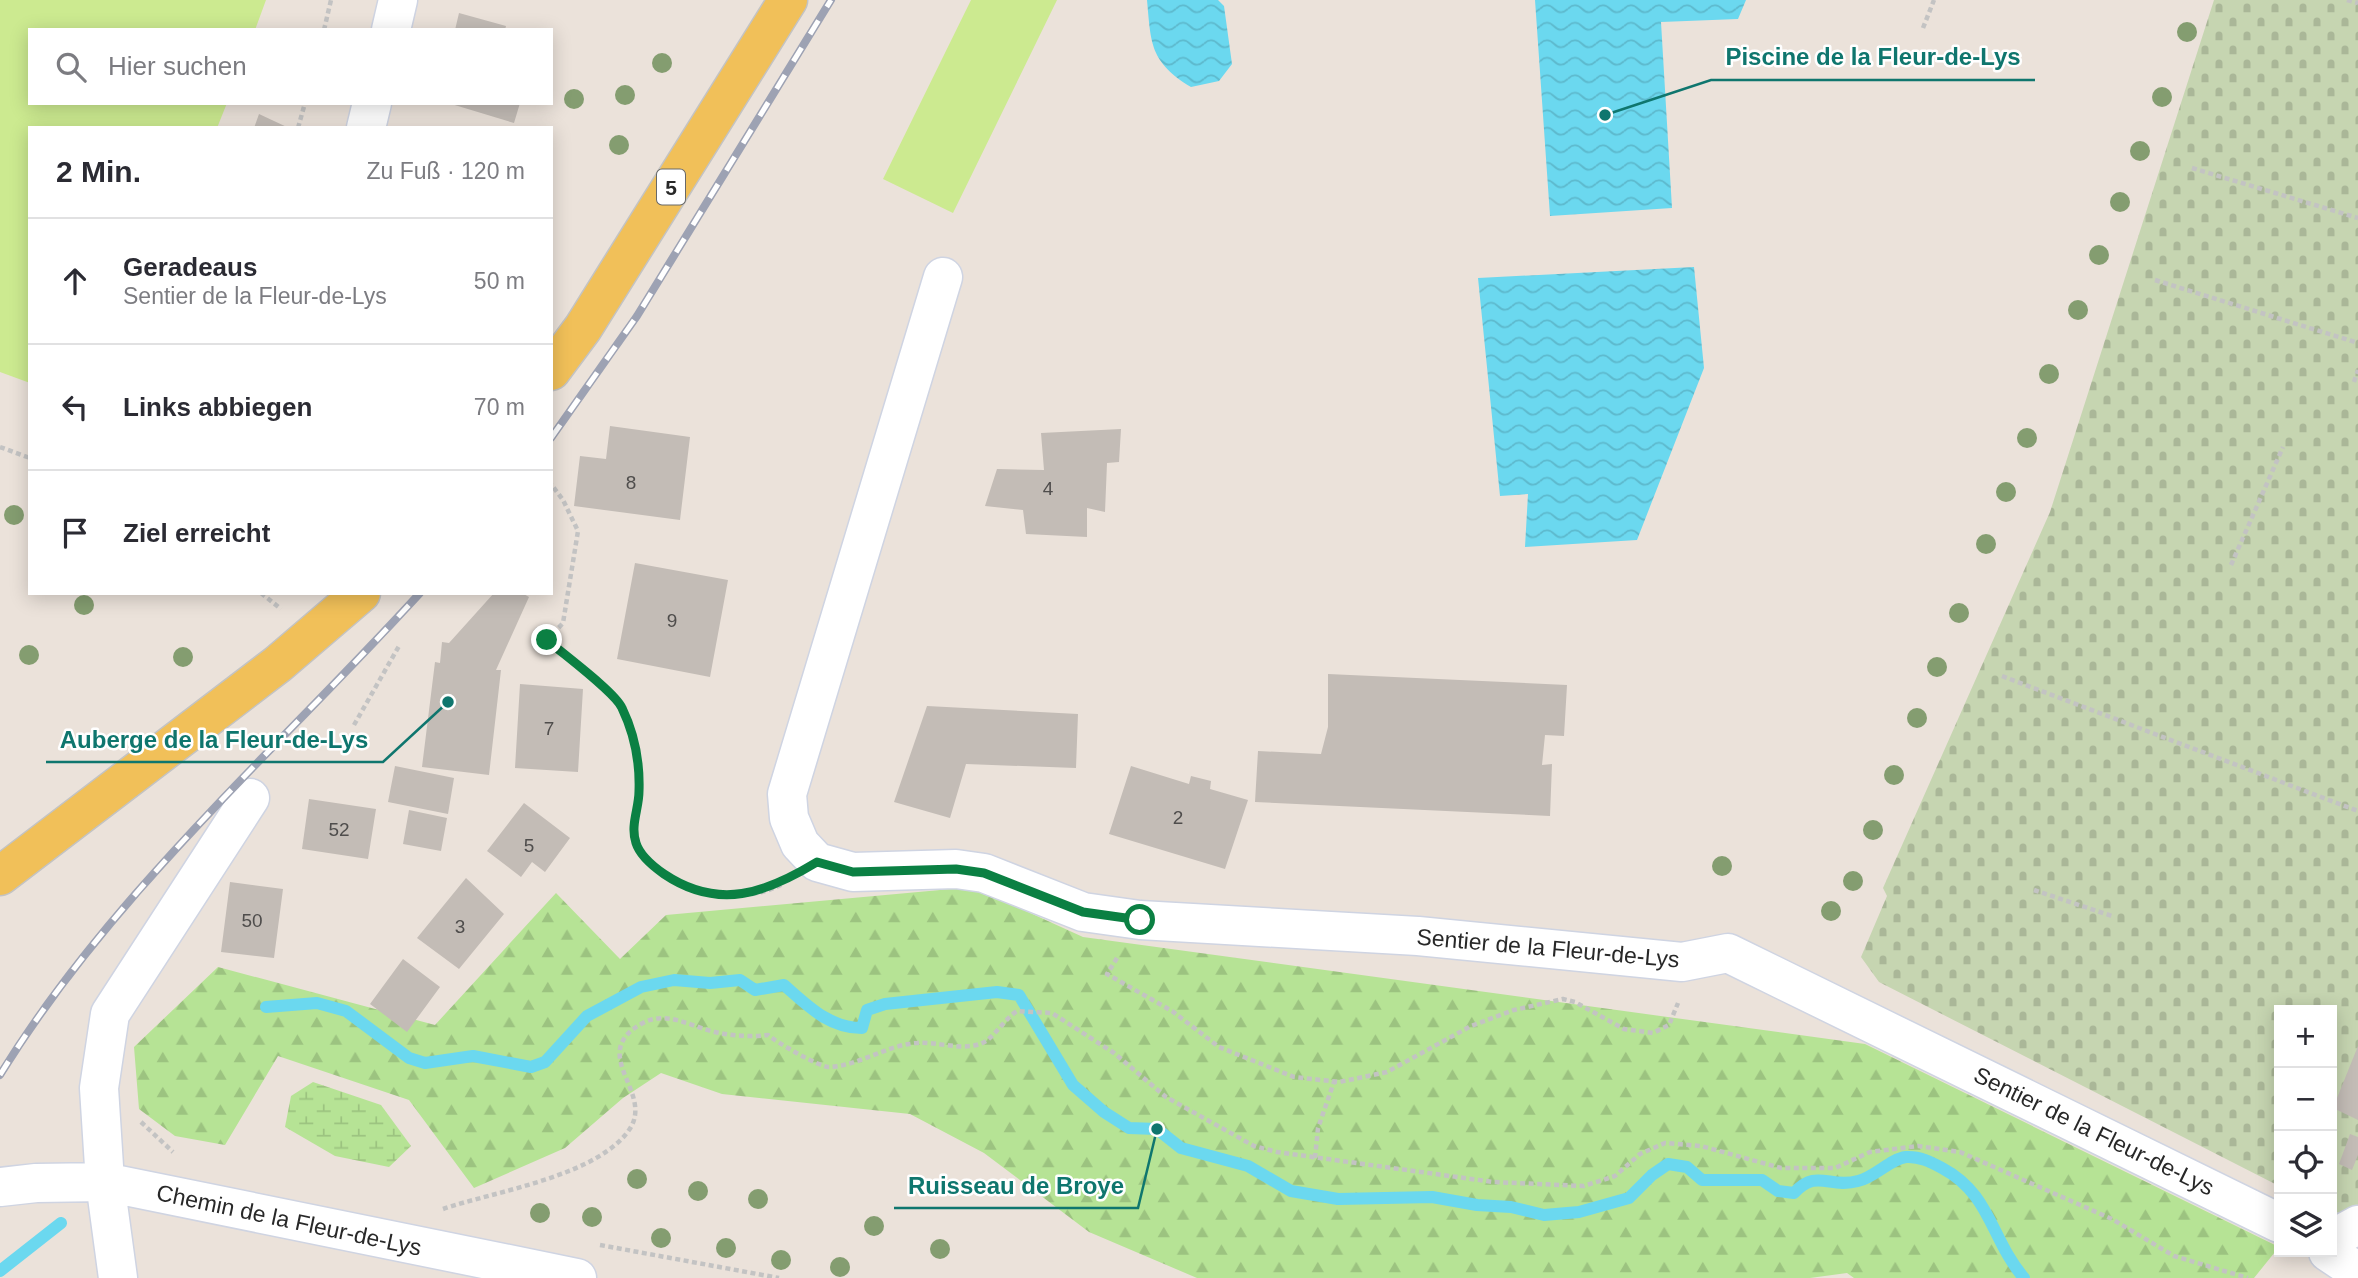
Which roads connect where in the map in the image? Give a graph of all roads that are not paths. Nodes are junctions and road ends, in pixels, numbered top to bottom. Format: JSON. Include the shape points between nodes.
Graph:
{"nodes":[{"id":1,"x":398,"y":0,"type":"edge"},
{"id":2,"x":788,"y":0,"type":"edge"},
{"id":3,"x":391,"y":28,"type":"edge"},
{"id":4,"x":372,"y":105,"type":"edge"},
{"id":5,"x":366,"y":126,"type":"edge"},
{"id":6,"x":943,"y":277,"type":"dead end"},
{"id":7,"x":553,"y":368,"type":"edge"},
{"id":8,"x":359,"y":595,"type":"edge"},
{"id":9,"x":250,"y":798,"type":"dead end"},
{"id":10,"x":0,"y":876,"type":"edge"},
{"id":11,"x":105,"y":1182,"type":"junction"},
{"id":12,"x":0,"y":1187,"type":"edge"},
{"id":13,"x":2274,"y":1221,"type":"edge"},
{"id":14,"x":2358,"y":1225,"type":"edge"},
{"id":15,"x":2337,"y":1236,"type":"edge"},
{"id":16,"x":2336,"y":1257,"type":"edge"},
{"id":17,"x":2358,"y":1272,"type":"edge"},
{"id":18,"x":118,"y":1278,"type":"edge"},
{"id":19,"x":577,"y":1278,"type":"edge"}],
"edges":[{"from":1,"to":3,"type":"street"},
{"from":2,"to":7,"type":"main road","number":"5","via":[[583,328]]},
{"from":4,"to":5,"type":"street"},
{"from":6,"to":13,"type":"street","name":"Sentier de la Fleur-de-Lys","via":[[788,794],[789,818],[800,844],[817,862],[853,872],[956,869],[984,873],[1083,912],[1140,920],[1418,936],[1688,961],[1728,953]]},
{"from":8,"to":10,"type":"main road","via":[[278,664]]},
{"from":9,"to":11,"type":"street","via":[[110,1014],[99,1083]]},
{"from":11,"to":12,"type":"street","name":"Chemin de la Fleur-de-Lys"},
{"from":11,"to":18,"type":"street"},
{"from":11,"to":19,"type":"street","name":"Chemin de la Fleur-de-Lys"},
{"from":14,"to":15,"type":"street"},
{"from":16,"to":17,"type":"street"}]}
